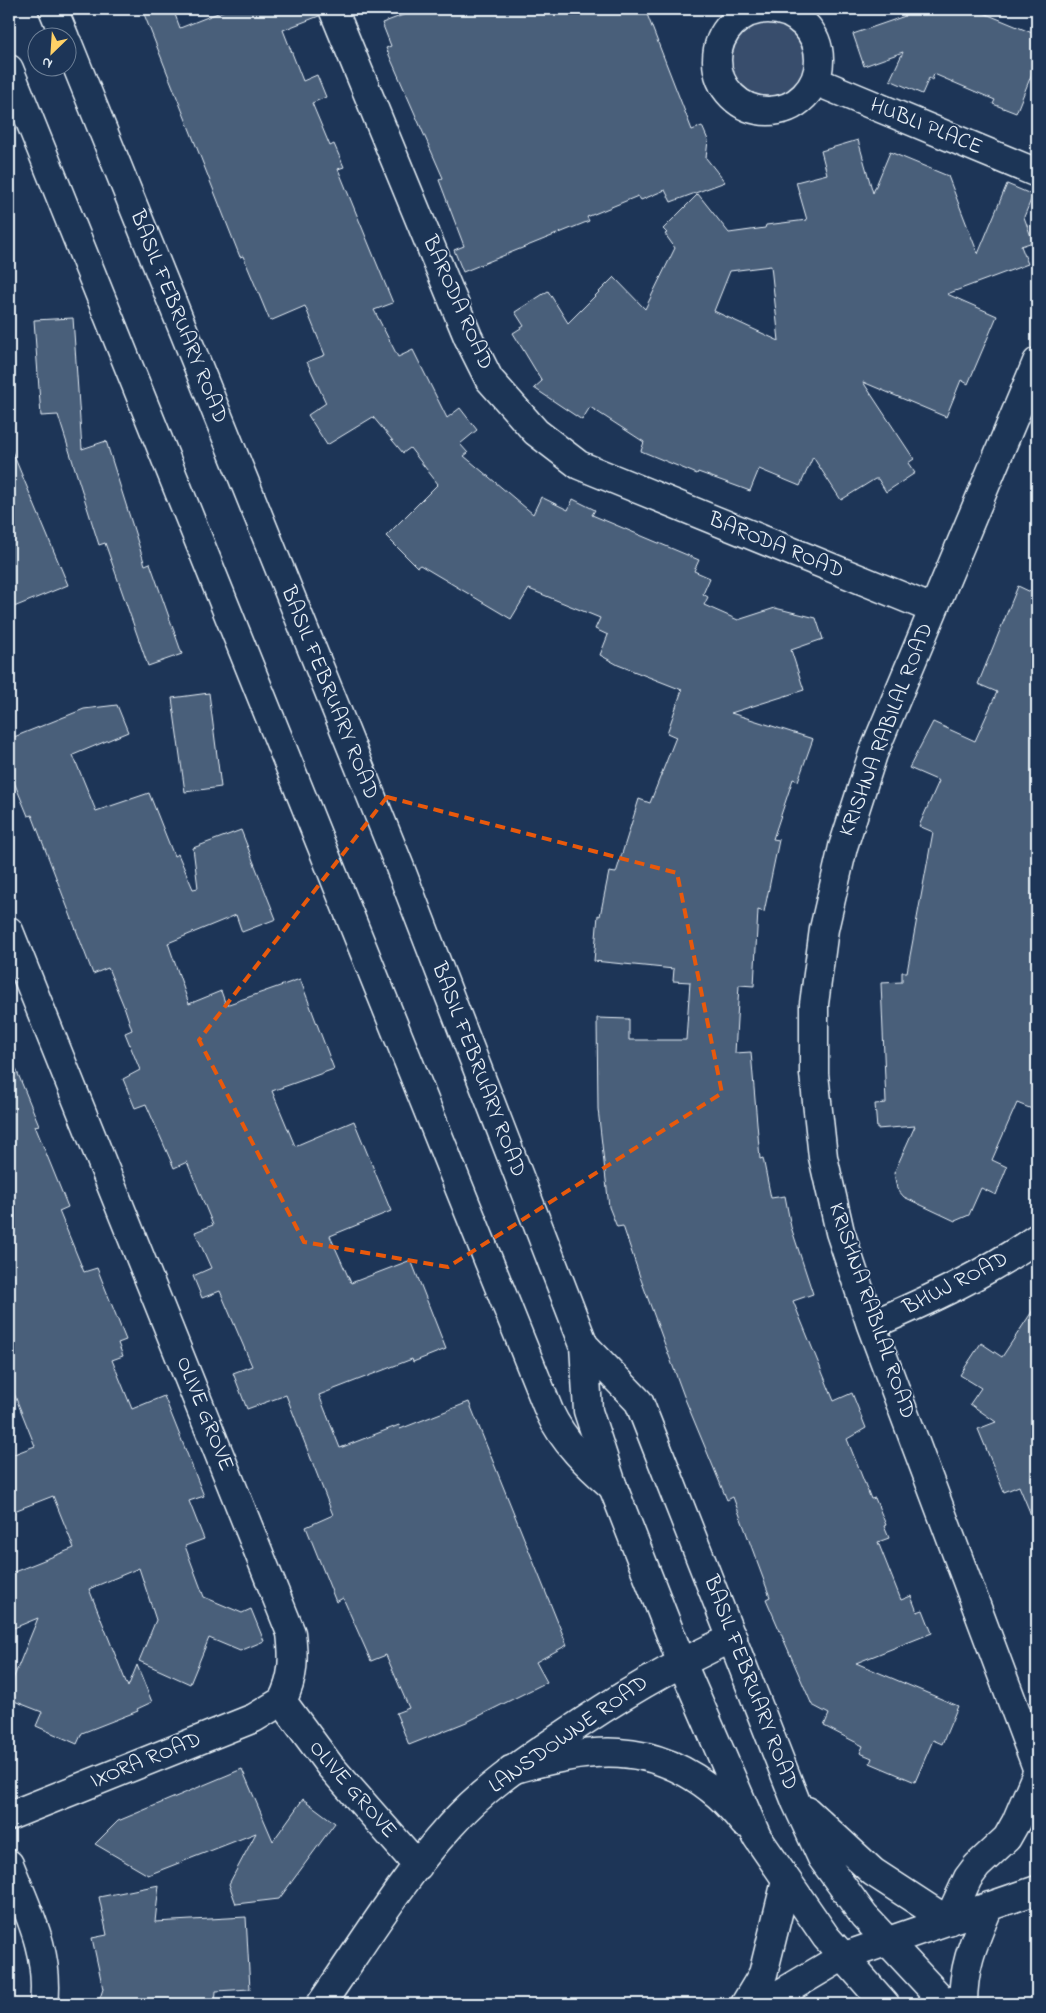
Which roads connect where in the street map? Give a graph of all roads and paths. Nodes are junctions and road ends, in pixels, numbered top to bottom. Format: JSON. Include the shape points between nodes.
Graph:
{"nodes":[{"id":1,"x":53,"y":9,"type":"edge"},
{"id":2,"x":333,"y":9,"type":"edge"},
{"id":3,"x":61,"y":28,"type":"edge"},
{"id":4,"x":9,"y":69,"type":"edge"},
{"id":5,"x":78,"y":69,"type":"edge"},
{"id":6,"x":815,"y":82,"type":"dead end"},
{"id":7,"x":1037,"y":173,"type":"edge"},
{"id":8,"x":1037,"y":362,"type":"edge"},
{"id":9,"x":933,"y":609,"type":"junction"},
{"id":10,"x":9,"y":931,"type":"edge"},
{"id":11,"x":1037,"y":1238,"type":"edge"},
{"id":12,"x":871,"y":1324,"type":"junction"},
{"id":13,"x":584,"y":1345,"type":"junction"},
{"id":14,"x":613,"y":1487,"type":"junction"},
{"id":15,"x":733,"y":1638,"type":"junction"},
{"id":16,"x":681,"y":1661,"type":"junction"},
{"id":17,"x":282,"y":1701,"type":"junction"},
{"id":18,"x":1029,"y":1732,"type":"edge"},
{"id":19,"x":1037,"y":1768,"type":"edge"},
{"id":20,"x":511,"y":1770,"type":"junction"},
{"id":21,"x":1037,"y":1773,"type":"edge"},
{"id":22,"x":796,"y":1802,"type":"junction"},
{"id":23,"x":9,"y":1816,"type":"edge"},
{"id":24,"x":757,"y":1836,"type":"junction"},
{"id":25,"x":9,"y":1864,"type":"edge"},
{"id":26,"x":418,"y":1866,"type":"junction"},
{"id":27,"x":786,"y":1880,"type":"junction"},
{"id":28,"x":1037,"y":1890,"type":"edge"},
{"id":29,"x":989,"y":1906,"type":"junction"},
{"id":30,"x":948,"y":1921,"type":"junction"},
{"id":31,"x":890,"y":1942,"type":"junction"},
{"id":32,"x":842,"y":1957,"type":"junction"},
{"id":33,"x":44,"y":2004,"type":"edge"},
{"id":34,"x":321,"y":2004,"type":"edge"},
{"id":35,"x":745,"y":2004,"type":"edge"},
{"id":36,"x":763,"y":2004,"type":"edge"},
{"id":37,"x":885,"y":2004,"type":"edge"},
{"id":38,"x":946,"y":2004,"type":"edge"},
{"id":39,"x":963,"y":2004,"type":"edge"}],
"edges":[{"from":1,"to":3,"type":"main road"},
{"from":2,"to":9,"type":"main road","name":"BARODA ROAD","via":[[468,337],[489,379],[536,432],[579,465]]},
{"from":4,"to":14,"type":"main road","via":[[549,1411],[559,1431],[580,1458]]},
{"from":5,"to":13,"type":"main road","name":"BASIL FEBRUARY ROAD","via":[[399,865]]},
{"from":6,"to":7,"type":"main road","name":"HUBLI PLACE"},
{"from":8,"to":9,"type":"main road","name":"KRISHNA RABILAL ROAD"},
{"from":9,"to":12,"type":"main road","name":"KRISHNA RABILAL ROAD","via":[[873,754],[843,847],[824,929],[814,1004],[814,1074],[824,1157],[840,1232]]},
{"from":10,"to":17,"type":"main road","name":"OLIVE GROVE","via":[[291,1633],[294,1663]]},
{"from":11,"to":12,"type":"main road","name":"BHUJ ROAD","via":[[1000,1264],[936,1298]]},
{"from":12,"to":18,"type":"main road","name":"KRISHNA RABILAL ROAD"},
{"from":13,"to":14,"type":"main road","name":"BASIL FEBRUARY ROAD","via":[[588,1411]]},
{"from":13,"to":15,"type":"main road","name":"BASIL FEBRUARY ROAD","via":[[638,1402]]},
{"from":14,"to":16,"type":"main road","name":"BASIL FEBRUARY ROAD"},
{"from":15,"to":16,"type":"main road","name":"LANSDOWNE ROAD"},
{"from":15,"to":22,"type":"main road","name":"BASIL FEBRUARY ROAD"},
{"from":16,"to":20,"type":"main road","name":"LANSDOWNE ROAD","via":[[598,1711]]},
{"from":16,"to":24,"type":"main road","name":"BASIL FEBRUARY ROAD"},
{"from":17,"to":23,"type":"main road","name":"IXORA ROAD","via":[[254,1718]]},
{"from":17,"to":26,"type":"main road","name":"OLIVE GROVE","via":[[330,1766]]},
{"from":18,"to":19,"type":"main road","name":"KRISHNA RABILAL ROAD"},
{"from":20,"to":24,"type":"main road","via":[[591,1752],[640,1755],[668,1763],[692,1776],[718,1795]]},
{"from":20,"to":26,"type":"main road","name":"LANSDOWNE ROAD","via":[[450,1826]]},
{"from":21,"to":30,"type":"main road","via":[[1007,1838],[968,1878]]},
{"from":22,"to":30,"type":"main road","via":[[874,1872]]},
{"from":22,"to":31,"type":"main road","name":"BASIL FEBRUARY ROAD","via":[[822,1858],[864,1916]]},
{"from":24,"to":27,"type":"main road","name":"BASIL FEBRUARY ROAD"},
{"from":25,"to":33,"type":"main road","via":[[39,1939],[46,1982]]},
{"from":26,"to":34,"type":"main road","name":"LANSDOWNE ROAD"},
{"from":27,"to":32,"type":"main road","name":"BASIL FEBRUARY ROAD"},
{"from":27,"to":35,"type":"main road","via":[[763,1974]]},
{"from":28,"to":29,"type":"main road"},
{"from":29,"to":30,"type":"main road"},
{"from":29,"to":39,"type":"main road","via":[[966,1965]]},
{"from":30,"to":31,"type":"main road"},
{"from":31,"to":32,"type":"main road"},
{"from":31,"to":38,"type":"main road","name":"BASIL FEBRUARY ROAD"},
{"from":32,"to":36,"type":"main road"},
{"from":32,"to":37,"type":"main road","name":"BASIL FEBRUARY ROAD"}]}
